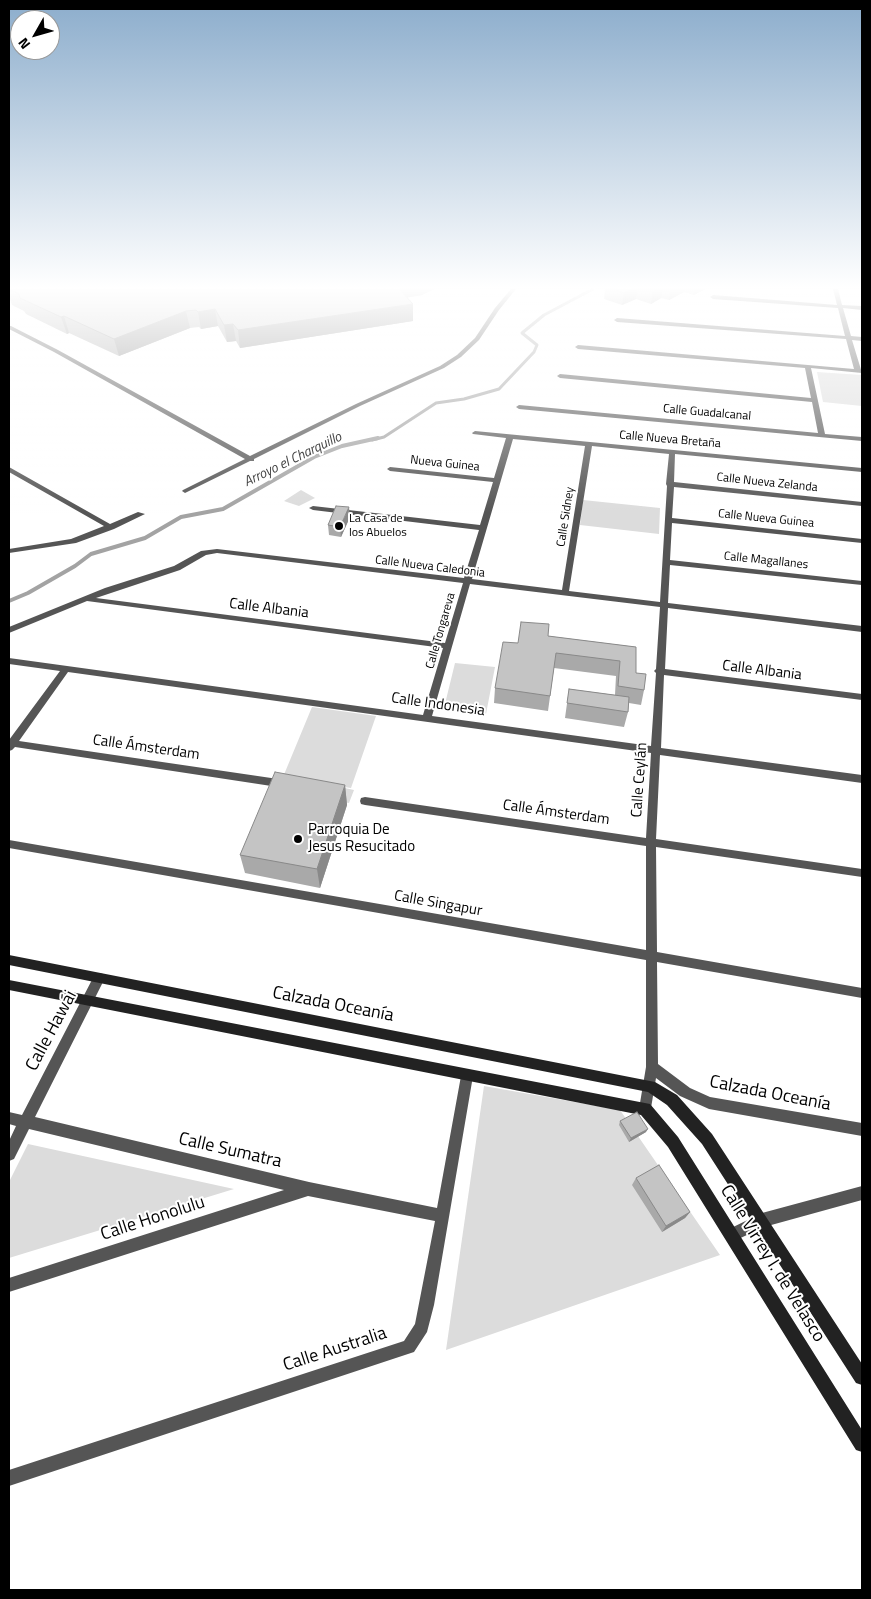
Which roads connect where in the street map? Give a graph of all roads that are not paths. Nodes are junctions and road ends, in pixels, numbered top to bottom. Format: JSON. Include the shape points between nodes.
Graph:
{"nodes":[{"id":1,"x":80,"y":364,"type":"edge"},
{"id":2,"x":447,"y":364,"type":"edge"},
{"id":3,"x":769,"y":364,"type":"edge"},
{"id":4,"x":808,"y":367,"type":"junction"},
{"id":5,"x":860,"y":371,"type":"edge"},
{"id":6,"x":560,"y":376,"type":"dead end"},
{"id":7,"x":815,"y":400,"type":"junction"},
{"id":8,"x":519,"y":407,"type":"dead end"},
{"id":9,"x":475,"y":433,"type":"dead end"},
{"id":10,"x":510,"y":436,"type":"junction"},
{"id":11,"x":822,"y":436,"type":"junction"},
{"id":12,"x":862,"y":439,"type":"edge"},
{"id":13,"x":589,"y":444,"type":"junction"},
{"id":14,"x":672,"y":452,"type":"junction"},
{"id":15,"x":252,"y":460,"type":"junction"},
{"id":16,"x":9,"y":469,"type":"edge"},
{"id":17,"x":390,"y":469,"type":"dead end"},
{"id":18,"x":862,"y":470,"type":"edge"},
{"id":19,"x":497,"y":480,"type":"junction"},
{"id":20,"x":669,"y":484,"type":"junction"},
{"id":21,"x":185,"y":491,"type":"dead end"},
{"id":22,"x":862,"y":504,"type":"edge"},
{"id":23,"x":313,"y":508,"type":"dead end"},
{"id":24,"x":141,"y":514,"type":"dead end"},
{"id":25,"x":668,"y":520,"type":"junction"},
{"id":26,"x":112,"y":527,"type":"junction"},
{"id":27,"x":483,"y":528,"type":"junction"},
{"id":28,"x":862,"y":541,"type":"edge"},
{"id":29,"x":9,"y":551,"type":"edge"},
{"id":30,"x":667,"y":562,"type":"junction"},
{"id":31,"x":862,"y":582,"type":"edge"},
{"id":32,"x":467,"y":583,"type":"junction"},
{"id":33,"x":565,"y":594,"type":"junction"},
{"id":34,"x":87,"y":599,"type":"junction"},
{"id":35,"x":664,"y":606,"type":"junction"},
{"id":36,"x":9,"y":630,"type":"edge"},
{"id":37,"x":862,"y":630,"type":"edge"},
{"id":38,"x":448,"y":646,"type":"junction"},
{"id":39,"x":9,"y":661,"type":"edge"},
{"id":40,"x":66,"y":669,"type":"junction"},
{"id":41,"x":658,"y":671,"type":"junction"},
{"id":42,"x":862,"y":697,"type":"edge"},
{"id":43,"x":427,"y":717,"type":"junction"},
{"id":44,"x":10,"y":745,"type":"edge"},
{"id":45,"x":658,"y":750,"type":"junction"},
{"id":46,"x":862,"y":779,"type":"edge"},
{"id":47,"x":278,"y":783,"type":"edge"},
{"id":48,"x":365,"y":801,"type":"dead end"},
{"id":49,"x":651,"y":841,"type":"junction"},
{"id":50,"x":9,"y":844,"type":"edge"},
{"id":51,"x":862,"y":873,"type":"edge"},
{"id":52,"x":650,"y":956,"type":"junction"},
{"id":53,"x":9,"y":960,"type":"edge"},
{"id":54,"x":99,"y":978,"type":"junction"},
{"id":55,"x":9,"y":986,"type":"edge"},
{"id":56,"x":862,"y":993,"type":"edge"},
{"id":57,"x":87,"y":1002,"type":"junction"},
{"id":58,"x":652,"y":1067,"type":"junction"},
{"id":59,"x":467,"y":1076,"type":"junction"},
{"id":60,"x":650,"y":1086,"type":"junction"},
{"id":61,"x":645,"y":1109,"type":"junction"},
{"id":62,"x":9,"y":1118,"type":"edge"},
{"id":63,"x":24,"y":1122,"type":"junction"},
{"id":64,"x":862,"y":1130,"type":"edge"},
{"id":65,"x":9,"y":1154,"type":"edge"},
{"id":66,"x":309,"y":1189,"type":"junction"},
{"id":67,"x":862,"y":1193,"type":"edge"},
{"id":68,"x":443,"y":1216,"type":"junction"},
{"id":69,"x":762,"y":1220,"type":"junction"},
{"id":70,"x":732,"y":1235,"type":"junction"},
{"id":71,"x":9,"y":1284,"type":"edge"},
{"id":72,"x":862,"y":1377,"type":"edge"},
{"id":73,"x":862,"y":1444,"type":"edge"},
{"id":74,"x":9,"y":1478,"type":"edge"}],
"edges":[{"from":1,"to":15,"type":"lane"},
{"from":2,"to":15,"type":"lane"},
{"from":3,"to":4,"type":"street"},
{"from":4,"to":5,"type":"street"},
{"from":4,"to":7,"type":"street"},
{"from":6,"to":7,"type":"street"},
{"from":7,"to":11,"type":"street"},
{"from":8,"to":11,"type":"street","name":"Calle Guadalcanal"},
{"from":9,"to":10,"type":"street","name":"Calle Nueva Bretaña"},
{"from":10,"to":13,"type":"street","name":"Calle Nueva Bretaña"},
{"from":10,"to":19,"type":"street","name":"Calle Tongareva"},
{"from":11,"to":12,"type":"street","name":"Calle Guadalcanal"},
{"from":13,"to":14,"type":"street","name":"Calle Nueva Bretaña"},
{"from":13,"to":33,"type":"street","name":"Calle Sidney"},
{"from":14,"to":18,"type":"street","name":"Calle Nueva Bretaña"},
{"from":14,"to":20,"type":"street","name":"Calle Ceylán"},
{"from":15,"to":21,"type":"lane"},
{"from":16,"to":26,"type":"street"},
{"from":17,"to":19,"type":"street","name":"Nueva Guinea"},
{"from":19,"to":27,"type":"street","name":"Calle Tongareva"},
{"from":20,"to":22,"type":"street","name":"Calle Nueva Zelanda"},
{"from":20,"to":25,"type":"street","name":"Calle Ceylán"},
{"from":23,"to":27,"type":"street"},
{"from":24,"to":26,"type":"street"},
{"from":25,"to":28,"type":"street","name":"Calle Nueva Guinea"},
{"from":25,"to":30,"type":"street","name":"Calle Ceylán"},
{"from":26,"to":29,"type":"street","via":[[59,545]]},
{"from":27,"to":32,"type":"street","name":"Calle Tongareva"},
{"from":30,"to":31,"type":"street","name":"Calle Magallanes"},
{"from":30,"to":35,"type":"street","name":"Calle Ceylán"},
{"from":32,"to":33,"type":"street","name":"Calle Nueva Caledonia"},
{"from":32,"to":34,"type":"street","name":"Calle Nueva Caledonia","via":[[217,551],[204,553],[177,568]]},
{"from":32,"to":38,"type":"street","name":"Calle Tongareva"},
{"from":33,"to":35,"type":"street","name":"Calle Nueva Caledonia"},
{"from":34,"to":36,"type":"street","name":"Calle Nueva Caledonia"},
{"from":34,"to":38,"type":"street","name":"Calle Albania"},
{"from":35,"to":37,"type":"street","name":"Calle Nueva Caledonia"},
{"from":35,"to":41,"type":"street","name":"Calle Ceylán"},
{"from":38,"to":43,"type":"street","name":"Calle Tongareva"},
{"from":39,"to":40,"type":"street","name":"Calle Indonesia"},
{"from":40,"to":43,"type":"street","name":"Calle Indonesia"},
{"from":40,"to":44,"type":"street"},
{"from":41,"to":42,"type":"street","name":"Calle Albania"},
{"from":41,"to":45,"type":"street","name":"Calle Ceylán"},
{"from":43,"to":45,"type":"street","name":"Calle Indonesia"},
{"from":44,"to":47,"type":"street","name":"Calle Ámsterdam"},
{"from":45,"to":46,"type":"street","name":"Calle Indonesia"},
{"from":45,"to":49,"type":"street","name":"Calle Ceylán"},
{"from":48,"to":49,"type":"street","name":"Calle Ámsterdam"},
{"from":49,"to":51,"type":"street","name":"Calle Ámsterdam"},
{"from":49,"to":52,"type":"street","name":"Calle Ceylán"},
{"from":50,"to":52,"type":"street","name":"Calle Singapur"},
{"from":52,"to":56,"type":"street","name":"Calle Singapur"},
{"from":52,"to":58,"type":"street","name":"Calle Ceylán"},
{"from":53,"to":54,"type":"street","name":"Calzada Oceanía"},
{"from":54,"to":57,"type":"street","name":"Calle Hawái"},
{"from":54,"to":60,"type":"street","name":"Calzada Oceanía"},
{"from":55,"to":57,"type":"street"},
{"from":57,"to":59,"type":"street"},
{"from":57,"to":63,"type":"street","name":"Calle Hawái"},
{"from":58,"to":60,"type":"street","name":"Calle Ceylán"},
{"from":58,"to":64,"type":"street","name":"Calzada Oceanía","via":[[685,1092],[709,1103]]},
{"from":59,"to":61,"type":"street"},
{"from":59,"to":68,"type":"street","name":"Calle Australia"},
{"from":60,"to":61,"type":"street","name":"Calle Ceylán"},
{"from":60,"to":69,"type":"street","name":"Calle Virrey I. de Velasco","via":[[672,1100],[696,1124]]},
{"from":61,"to":70,"type":"street","name":"Calle Virrey I. de Velasco","via":[[669,1136]]},
{"from":62,"to":63,"type":"street","name":"Calle Sumatra"},
{"from":63,"to":65,"type":"street","name":"Calle Hawái"},
{"from":63,"to":66,"type":"street","name":"Calle Sumatra"},
{"from":66,"to":68,"type":"street","name":"Calle Sumatra"},
{"from":66,"to":71,"type":"street","name":"Calle Honolulu"},
{"from":67,"to":69,"type":"street"},
{"from":68,"to":74,"type":"street","name":"Calle Australia","via":[[424,1320],[409,1347]]},
{"from":69,"to":70,"type":"street"},
{"from":69,"to":72,"type":"street","name":"Calle Virrey I. de Velasco"},
{"from":70,"to":73,"type":"street","name":"Calle Virrey I. de Velasco"}]}
